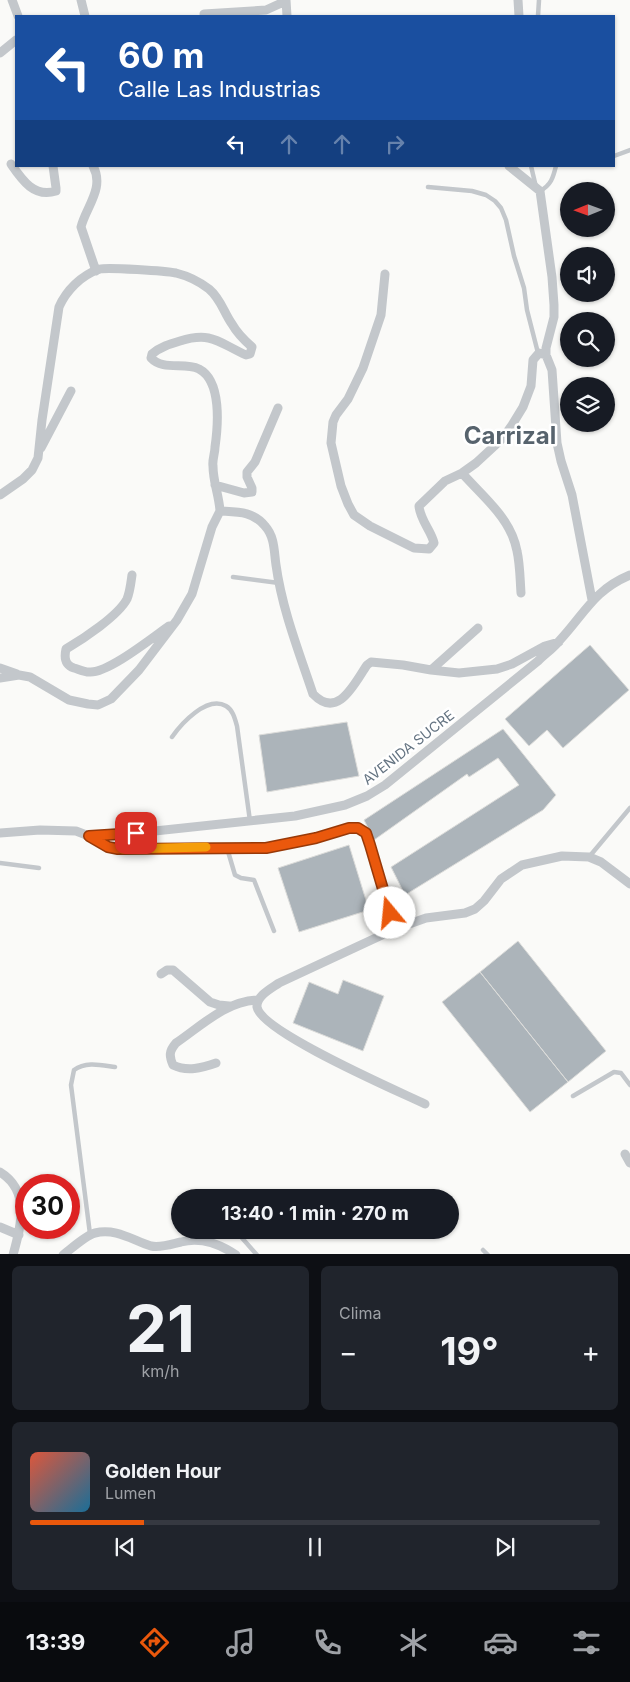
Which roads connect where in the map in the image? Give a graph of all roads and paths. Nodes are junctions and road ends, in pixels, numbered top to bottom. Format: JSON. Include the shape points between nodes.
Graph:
{"nodes":[{"id":1,"x":12,"y":0,"type":"edge"},
{"id":2,"x":81,"y":0,"type":"edge"},
{"id":3,"x":286,"y":0,"type":"edge"},
{"id":4,"x":518,"y":0,"type":"edge"},
{"id":5,"x":539,"y":0,"type":"edge"},
{"id":6,"x":204,"y":14,"type":"dead end"},
{"id":7,"x":18,"y":15,"type":"edge"},
{"id":8,"x":85,"y":15,"type":"edge"},
{"id":9,"x":287,"y":15,"type":"edge"},
{"id":10,"x":519,"y":15,"type":"edge"},
{"id":11,"x":538,"y":15,"type":"edge"},
{"id":12,"x":15,"y":41,"type":"edge"},
{"id":13,"x":0,"y":53,"type":"edge"},
{"id":14,"x":630,"y":150,"type":"edge"},
{"id":15,"x":615,"y":156,"type":"edge"},
{"id":16,"x":11,"y":164,"type":"dead end"},
{"id":17,"x":53,"y":167,"type":"edge"},
{"id":18,"x":94,"y":167,"type":"edge"},
{"id":19,"x":510,"y":167,"type":"edge"},
{"id":20,"x":532,"y":167,"type":"edge"},
{"id":21,"x":556,"y":167,"type":"edge"},
{"id":22,"x":428,"y":187,"type":"dead end"},
{"id":23,"x":538,"y":190,"type":"junction"},
{"id":24,"x":96,"y":271,"type":"junction"},
{"id":25,"x":385,"y":274,"type":"dead end"},
{"id":26,"x":542,"y":354,"type":"junction"},
{"id":27,"x":70,"y":391,"type":"dead end"},
{"id":28,"x":278,"y":408,"type":"dead end"},
{"id":29,"x":39,"y":453,"type":"junction"},
{"id":30,"x":462,"y":474,"type":"junction"},
{"id":31,"x":215,"y":485,"type":"junction"},
{"id":32,"x":0,"y":495,"type":"edge"},
{"id":33,"x":220,"y":511,"type":"junction"},
{"id":34,"x":132,"y":575,"type":"dead end"},
{"id":35,"x":630,"y":575,"type":"edge"},
{"id":36,"x":233,"y":577,"type":"dead end"},
{"id":37,"x":279,"y":583,"type":"junction"},
{"id":38,"x":521,"y":593,"type":"dead end"},
{"id":39,"x":592,"y":600,"type":"junction"},
{"id":40,"x":177,"y":620,"type":"junction"},
{"id":41,"x":478,"y":628,"type":"dead end"},
{"id":42,"x":559,"y":642,"type":"junction"},
{"id":43,"x":0,"y":668,"type":"edge"},
{"id":44,"x":431,"y":670,"type":"junction"},
{"id":45,"x":19,"y":675,"type":"junction"},
{"id":46,"x":0,"y":678,"type":"edge"},
{"id":47,"x":172,"y":737,"type":"dead end"},
{"id":48,"x":630,"y":808,"type":"edge"},
{"id":49,"x":250,"y":821,"type":"junction"},
{"id":50,"x":0,"y":833,"type":"edge"},
{"id":51,"x":89,"y":836,"type":"junction"},
{"id":52,"x":227,"y":848,"type":"junction"},
{"id":53,"x":589,"y":857,"type":"junction"},
{"id":54,"x":0,"y":863,"type":"edge"},
{"id":55,"x":39,"y":868,"type":"dead end"},
{"id":56,"x":630,"y":884,"type":"edge"},
{"id":57,"x":395,"y":929,"type":"junction"},
{"id":58,"x":274,"y":931,"type":"dead end"},
{"id":59,"x":161,"y":974,"type":"dead end"},
{"id":60,"x":258,"y":1000,"type":"junction"},
{"id":61,"x":229,"y":1006,"type":"junction"},
{"id":62,"x":216,"y":1063,"type":"dead end"},
{"id":63,"x":115,"y":1067,"type":"dead end"},
{"id":64,"x":630,"y":1085,"type":"edge"},
{"id":65,"x":573,"y":1096,"type":"dead end"},
{"id":66,"x":425,"y":1104,"type":"dead end"},
{"id":67,"x":625,"y":1154,"type":"dead end"},
{"id":68,"x":630,"y":1163,"type":"edge"},
{"id":69,"x":0,"y":1172,"type":"edge"},
{"id":70,"x":15,"y":1190,"type":"edge"},
{"id":71,"x":0,"y":1227,"type":"edge"},
{"id":72,"x":15,"y":1233,"type":"edge"},
{"id":73,"x":90,"y":1234,"type":"junction"},
{"id":74,"x":18,"y":1239,"type":"edge"},
{"id":75,"x":243,"y":1239,"type":"edge"},
{"id":76,"x":483,"y":1250,"type":"dead end"},
{"id":77,"x":13,"y":1254,"type":"edge"},
{"id":78,"x":63,"y":1254,"type":"edge"},
{"id":79,"x":236,"y":1254,"type":"edge"},
{"id":80,"x":257,"y":1254,"type":"edge"},
{"id":81,"x":488,"y":1254,"type":"edge"}],
"edges":[{"from":1,"to":7,"type":"street"},
{"from":2,"to":8,"type":"street"},
{"from":3,"to":6,"type":"street","via":[[266,10]]},
{"from":3,"to":9,"type":"street"},
{"from":4,"to":10,"type":"street"},
{"from":5,"to":11,"type":"lane"},
{"from":12,"to":13,"type":"street"},
{"from":14,"to":15,"type":"lane"},
{"from":16,"to":17,"type":"street","via":[[25,184],[37,191],[56,191]]},
{"from":18,"to":24,"type":"street","via":[[96,193],[80,227]]},
{"from":19,"to":23,"type":"street"},
{"from":20,"to":23,"type":"lane"},
{"from":21,"to":23,"type":"lane","via":[[548,187]]},
{"from":22,"to":26,"type":"lane","via":[[472,190],[495,201],[501,208],[524,288],[527,310]]},
{"from":23,"to":26,"type":"street","via":[[554,305],[554,317]]},
{"from":24,"to":29,"type":"street","via":[[72,287],[59,307]]},
{"from":24,"to":31,"type":"street","via":[[160,271],[199,282],[219,300],[232,324],[252,347],[250,354],[246,355],[213,338],[194,337],[152,354],[151,358],[160,364],[197,368],[207,375],[214,388],[218,415],[212,464]]},
{"from":25,"to":30,"type":"street","via":[[381,315],[370,350],[348,399],[333,422],[331,443],[341,486],[354,515],[414,548],[428,549],[434,543],[419,506],[445,481]]},
{"from":26,"to":30,"type":"street","via":[[533,360],[531,386],[512,425],[502,439]]},
{"from":26,"to":39,"type":"street","via":[[552,370],[557,443],[572,495]]},
{"from":27,"to":29,"type":"street"},
{"from":28,"to":31,"type":"street","via":[[255,462],[247,472],[252,492]]},
{"from":29,"to":32,"type":"street","via":[[32,470]]},
{"from":30,"to":38,"type":"street","via":[[500,512],[510,530],[517,550]]},
{"from":31,"to":33,"type":"street"},
{"from":33,"to":37,"type":"street","via":[[248,513],[267,527],[274,544]]},
{"from":33,"to":40,"type":"street","via":[[192,594]]},
{"from":34,"to":40,"type":"street","via":[[128,598],[98,628],[66,649],[66,662],[89,672],[106,669]]},
{"from":35,"to":39,"type":"street","name":"AVENIDA SUCRE","via":[[612,583]]},
{"from":36,"to":37,"type":"lane"},
{"from":37,"to":44,"type":"street","via":[[313,694],[321,702],[344,698],[371,662]]},
{"from":39,"to":42,"type":"street","name":"AVENIDA SUCRE"},
{"from":40,"to":45,"type":"street","via":[[134,676],[111,699],[98,705],[69,700],[40,682]]},
{"from":41,"to":44,"type":"street"},
{"from":42,"to":44,"type":"street","via":[[497,669],[459,673]]},
{"from":42,"to":49,"type":"street","name":"AVENIDA SUCRE","via":[[385,785],[367,796],[344,805],[295,816]]},
{"from":43,"to":45,"type":"street"},
{"from":45,"to":46,"type":"street"},
{"from":47,"to":49,"type":"lane","via":[[200,709],[213,704],[225,706],[232,712],[238,726]]},
{"from":48,"to":53,"type":"lane"},
{"from":49,"to":51,"type":"street","name":"AVENIDA SUCRE"},
{"from":50,"to":51,"type":"street","name":"AVENIDA SUCRE","via":[[58,830]]},
{"from":51,"to":52,"type":"street","via":[[118,849]]},
{"from":52,"to":57,"type":"street","via":[[266,848],[358,828],[366,833]]},
{"from":52,"to":58,"type":"lane","via":[[235,875],[254,880]]},
{"from":53,"to":56,"type":"street"},
{"from":53,"to":57,"type":"street","via":[[562,856],[522,864],[501,879],[475,909],[426,918]]},
{"from":54,"to":55,"type":"lane"},
{"from":57,"to":60,"type":"street","via":[[279,982]]},
{"from":59,"to":61,"type":"street","via":[[173,970],[210,1002]]},
{"from":60,"to":61,"type":"street","via":[[245,1000]]},
{"from":60,"to":66,"type":"street","via":[[260,1014],[283,1031],[332,1061]]},
{"from":61,"to":62,"type":"street","via":[[170,1050],[173,1065],[183,1069]]},
{"from":63,"to":73,"type":"lane","via":[[80,1066],[74,1070],[71,1085]]},
{"from":64,"to":65,"type":"lane","via":[[621,1073],[614,1072]]},
{"from":67,"to":68,"type":"street"},
{"from":69,"to":70,"type":"street","via":[[8,1177]]},
{"from":71,"to":72,"type":"street"},
{"from":73,"to":78,"type":"street"},
{"from":73,"to":79,"type":"street","via":[[113,1233],[152,1246],[201,1241],[217,1244]]},
{"from":74,"to":77,"type":"street"},
{"from":75,"to":80,"type":"lane"},
{"from":76,"to":81,"type":"lane"}]}
